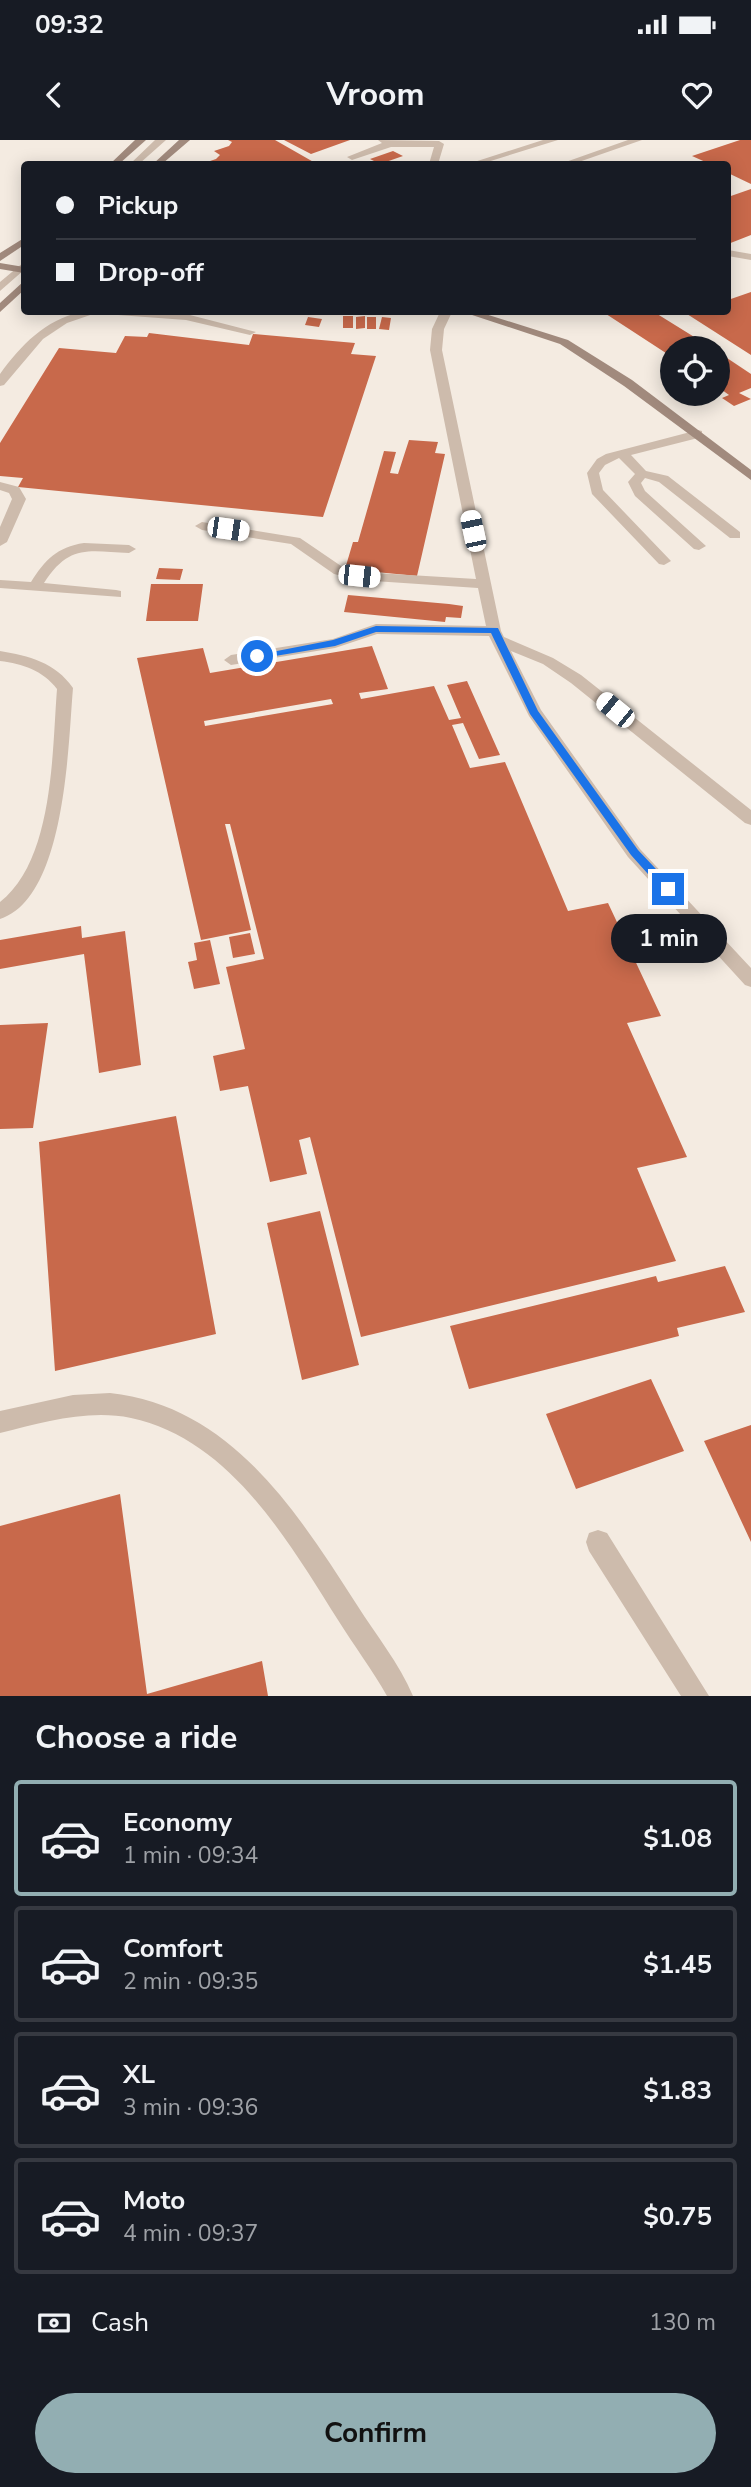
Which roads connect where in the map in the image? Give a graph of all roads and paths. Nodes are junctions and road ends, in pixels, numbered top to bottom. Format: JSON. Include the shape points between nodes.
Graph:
{"nodes":[{"id":1,"x":141,"y":140,"type":"edge"},
{"id":2,"x":162,"y":140,"type":"edge"},
{"id":3,"x":185,"y":140,"type":"edge"},
{"id":4,"x":553,"y":140,"type":"edge"},
{"id":5,"x":637,"y":140,"type":"edge"},
{"id":6,"x":386,"y":142,"type":"edge"},
{"id":7,"x":440,"y":142,"type":"edge"},
{"id":8,"x":352,"y":157,"type":"dead end"},
{"id":9,"x":117,"y":161,"type":"edge"},
{"id":10,"x":138,"y":161,"type":"edge"},
{"id":11,"x":160,"y":161,"type":"edge"},
{"id":12,"x":435,"y":161,"type":"edge"},
{"id":13,"x":483,"y":161,"type":"edge"},
{"id":14,"x":574,"y":161,"type":"edge"},
{"id":15,"x":21,"y":243,"type":"edge"},
{"id":16,"x":731,"y":254,"type":"edge"},
{"id":17,"x":751,"y":257,"type":"edge"},
{"id":18,"x":0,"y":258,"type":"edge"},
{"id":19,"x":0,"y":266,"type":"edge"},
{"id":20,"x":21,"y":268,"type":"edge"},
{"id":21,"x":21,"y":270,"type":"edge"},
{"id":22,"x":21,"y":287,"type":"edge"},
{"id":23,"x":0,"y":288,"type":"edge"},
{"id":24,"x":0,"y":309,"type":"edge"},
{"id":25,"x":84,"y":315,"type":"edge"},
{"id":26,"x":159,"y":315,"type":"edge"},
{"id":27,"x":445,"y":315,"type":"edge"},
{"id":28,"x":478,"y":315,"type":"edge"},
{"id":29,"x":517,"y":315,"type":"edge"},
{"id":30,"x":250,"y":332,"type":"dead end"},
{"id":31,"x":564,"y":342,"type":"junction"},
{"id":32,"x":0,"y":382,"type":"edge"},
{"id":33,"x":698,"y":434,"type":"junction"},
{"id":34,"x":622,"y":454,"type":"junction"},
{"id":35,"x":642,"y":474,"type":"junction"},
{"id":36,"x":751,"y":475,"type":"edge"},
{"id":37,"x":0,"y":486,"type":"edge"},
{"id":38,"x":202,"y":526,"type":"dead end"},
{"id":39,"x":735,"y":535,"type":"dead end"},
{"id":40,"x":0,"y":542,"type":"edge"},
{"id":41,"x":699,"y":546,"type":"dead end"},
{"id":42,"x":129,"y":549,"type":"dead end"},
{"id":43,"x":664,"y":561,"type":"dead end"},
{"id":44,"x":0,"y":584,"type":"edge"},
{"id":45,"x":484,"y":584,"type":"junction"},
{"id":46,"x":35,"y":587,"type":"junction"},
{"id":47,"x":116,"y":594,"type":"dead end"},
{"id":48,"x":496,"y":635,"type":"junction"},
{"id":49,"x":0,"y":656,"type":"edge"},
{"id":50,"x":232,"y":660,"type":"dead end"},
{"id":51,"x":751,"y":819,"type":"edge"},
{"id":52,"x":0,"y":912,"type":"edge"},
{"id":53,"x":751,"y":981,"type":"edge"},
{"id":54,"x":0,"y":1422,"type":"edge"},
{"id":55,"x":598,"y":1542,"type":"dead end"},
{"id":56,"x":400,"y":1696,"type":"edge"},
{"id":57,"x":696,"y":1696,"type":"edge"}],
"edges":[{"from":1,"to":9,"type":"street"},
{"from":2,"to":10,"type":"lane"},
{"from":3,"to":11,"type":"street"},
{"from":4,"to":13,"type":"lane"},
{"from":5,"to":14,"type":"lane"},
{"from":6,"to":7,"type":"lane"},
{"from":6,"to":8,"type":"lane"},
{"from":7,"to":12,"type":"lane"},
{"from":15,"to":18,"type":"street"},
{"from":16,"to":17,"type":"lane"},
{"from":19,"to":20,"type":"street"},
{"from":21,"to":23,"type":"lane"},
{"from":22,"to":24,"type":"street"},
{"from":25,"to":32,"type":"lane","via":[[62,322],[27,345]]},
{"from":26,"to":30,"type":"lane"},
{"from":27,"to":45,"type":"lane","via":[[436,350]]},
{"from":28,"to":31,"type":"street"},
{"from":29,"to":31,"type":"street"},
{"from":31,"to":33,"type":"street"},
{"from":33,"to":34,"type":"lane"},
{"from":33,"to":36,"type":"street"},
{"from":34,"to":35,"type":"lane"},
{"from":34,"to":43,"type":"lane","via":[[595,467],[592,478],[597,491]]},
{"from":35,"to":39,"type":"lane","via":[[663,479]]},
{"from":35,"to":41,"type":"lane","via":[[634,482],[640,493]]},
{"from":37,"to":40,"type":"lane","via":[[14,490],[19,499]]},
{"from":38,"to":45,"type":"lane","via":[[295,541],[339,570],[359,576]]},
{"from":42,"to":46,"type":"lane","via":[[75,547],[60,552]]},
{"from":44,"to":46,"type":"lane"},
{"from":45,"to":48,"type":"lane"},
{"from":46,"to":47,"type":"lane"},
{"from":48,"to":50,"type":"lane","via":[[376,629],[335,643]]},
{"from":48,"to":51,"type":"lane","via":[[576,679]]},
{"from":48,"to":53,"type":"lane","via":[[534,712],[634,853]]},
{"from":49,"to":52,"type":"lane","via":[[49,669],[65,688],[54,804],[37,866],[20,896]]},
{"from":54,"to":56,"type":"lane","via":[[61,1407],[145,1410],[186,1427],[223,1450],[293,1530]]},
{"from":55,"to":57,"type":"lane"}]}
